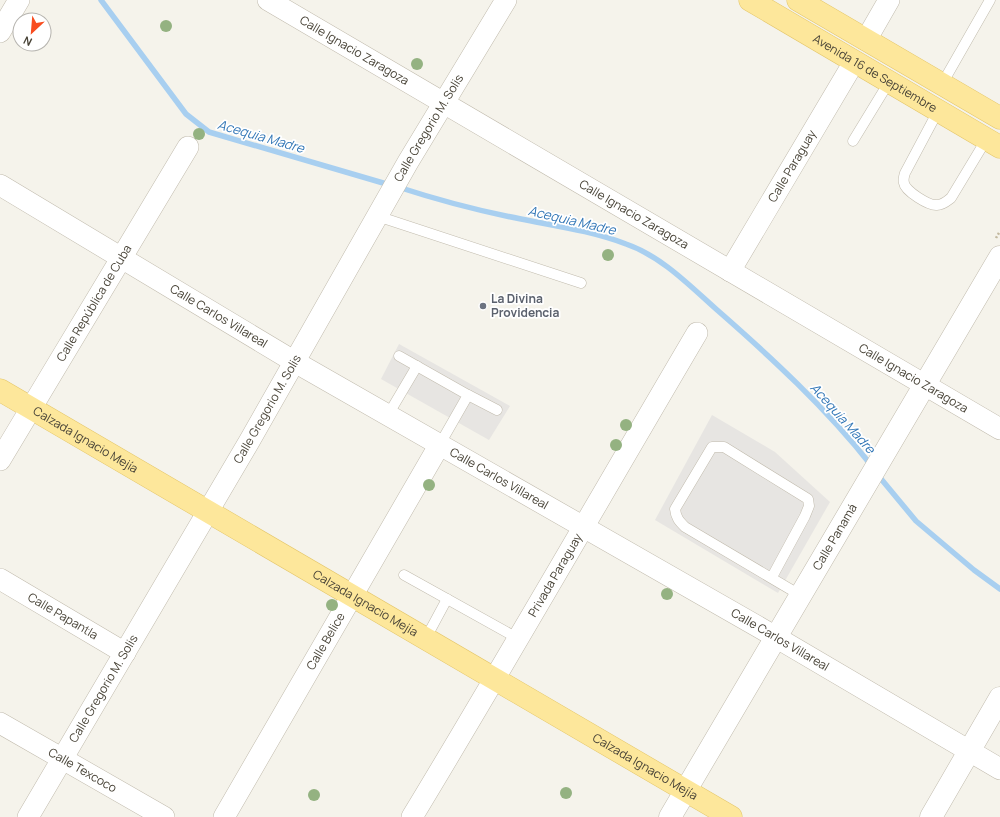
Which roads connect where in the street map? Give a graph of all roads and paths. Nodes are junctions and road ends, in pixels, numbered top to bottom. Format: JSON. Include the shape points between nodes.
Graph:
{"nodes":[{"id":1,"x":19,"y":0,"type":"edge"},
{"id":2,"x":268,"y":0,"type":"edge"},
{"id":3,"x":506,"y":0,"type":"edge"},
{"id":4,"x":750,"y":0,"type":"edge"},
{"id":5,"x":798,"y":0,"type":"edge"},
{"id":6,"x":889,"y":0,"type":"edge"},
{"id":7,"x":990,"y":0,"type":"edge"},
{"id":8,"x":0,"y":32,"type":"edge"},
{"id":9,"x":866,"y":40,"type":"junction"},
{"id":10,"x":854,"y":62,"type":"junction"},
{"id":11,"x":889,"y":82,"type":"junction"},
{"id":12,"x":942,"y":84,"type":"junction"},
{"id":13,"x":443,"y":103,"type":"junction"},
{"id":14,"x":938,"y":111,"type":"junction"},
{"id":15,"x":1000,"y":118,"type":"edge"},
{"id":16,"x":853,"y":141,"type":"dead end"},
{"id":17,"x":993,"y":144,"type":"edge"},
{"id":18,"x":188,"y":147,"type":"dead end"},
{"id":19,"x":0,"y":185,"type":"edge"},
{"id":20,"x":381,"y":209,"type":"junction"},
{"id":21,"x":1000,"y":257,"type":"edge"},
{"id":22,"x":120,"y":258,"type":"junction"},
{"id":23,"x":730,"y":271,"type":"junction"},
{"id":24,"x":581,"y":283,"type":"dead end"},
{"id":25,"x":698,"y":333,"type":"dead end"},
{"id":26,"x":399,"y":356,"type":"dead end"},
{"id":27,"x":295,"y":362,"type":"junction"},
{"id":28,"x":417,"y":366,"type":"junction"},
{"id":29,"x":924,"y":386,"type":"junction"},
{"id":30,"x":0,"y":390,"type":"edge"},
{"id":31,"x":468,"y":395,"type":"junction"},
{"id":32,"x":31,"y":408,"type":"junction"},
{"id":33,"x":497,"y":410,"type":"dead end"},
{"id":34,"x":388,"y":415,"type":"junction"},
{"id":35,"x":1000,"y":429,"type":"edge"},
{"id":36,"x":440,"y":444,"type":"junction"},
{"id":37,"x":0,"y":460,"type":"edge"},
{"id":38,"x":209,"y":511,"type":"junction"},
{"id":39,"x":583,"y":527,"type":"junction"},
{"id":40,"x":404,"y":575,"type":"dead end"},
{"id":41,"x":772,"y":578,"type":"junction"},
{"id":42,"x":0,"y":579,"type":"edge"},
{"id":43,"x":352,"y":594,"type":"junction"},
{"id":44,"x":800,"y":595,"type":"junction"},
{"id":45,"x":447,"y":599,"type":"junction"},
{"id":46,"x":776,"y":637,"type":"junction"},
{"id":47,"x":426,"y":638,"type":"junction"},
{"id":48,"x":519,"y":639,"type":"junction"},
{"id":49,"x":125,"y":653,"type":"junction"},
{"id":50,"x":496,"y":680,"type":"junction"},
{"id":51,"x":1000,"y":698,"type":"edge"},
{"id":52,"x":0,"y":723,"type":"edge"},
{"id":53,"x":970,"y":752,"type":"junction"},
{"id":54,"x":61,"y":758,"type":"junction"},
{"id":55,"x":1000,"y":769,"type":"edge"},
{"id":56,"x":686,"y":790,"type":"junction"},
{"id":57,"x":28,"y":817,"type":"edge"},
{"id":58,"x":164,"y":817,"type":"edge"},
{"id":59,"x":224,"y":817,"type":"edge"},
{"id":60,"x":412,"y":817,"type":"edge"},
{"id":61,"x":670,"y":817,"type":"edge"},
{"id":62,"x":731,"y":817,"type":"edge"},
{"id":63,"x":931,"y":817,"type":"edge"}],
"edges":[{"from":1,"to":8,"type":"street"},
{"from":2,"to":13,"type":"street","name":"Calle Ignacio Zaragoza"},
{"from":3,"to":13,"type":"street","name":"Calle Gregorio M. Solis"},
{"from":4,"to":10,"type":"main road","name":"Avenida 16 de Septiembre"},
{"from":5,"to":9,"type":"main road","name":"Avenida 16 de Septiembre"},
{"from":6,"to":9,"type":"street"},
{"from":7,"to":12,"type":"lane"},
{"from":9,"to":12,"type":"main road","name":"Avenida 16 de Septiembre"},
{"from":10,"to":11,"type":"main road","name":"Avenida 16 de Septiembre"},
{"from":10,"to":23,"type":"street","name":"Calle Paraguay"},
{"from":11,"to":14,"type":"main road","name":"Avenida 16 de Septiembre"},
{"from":11,"to":16,"type":"lane"},
{"from":12,"to":15,"type":"main road","name":"Avenida 16 de Septiembre"},
{"from":13,"to":20,"type":"street","name":"Calle Gregorio M. Solis"},
{"from":13,"to":23,"type":"street","name":"Calle Ignacio Zaragoza"},
{"from":14,"to":17,"type":"main road","name":"Avenida 16 de Septiembre"},
{"from":14,"to":17,"type":"lane","via":[[905,173],[903,182],[908,191],[923,200],[935,206],[951,198]]},
{"from":18,"to":22,"type":"street","name":"Calle República de Cuba"},
{"from":19,"to":22,"type":"street","name":"Calle Carlos Villareal"},
{"from":20,"to":24,"type":"lane"},
{"from":20,"to":27,"type":"street","name":"Calle Gregorio M. Solis"},
{"from":21,"to":29,"type":"street","name":"Calle Panamá"},
{"from":22,"to":27,"type":"street","name":"Calle Carlos Villareal"},
{"from":22,"to":32,"type":"street","name":"Calle República de Cuba"},
{"from":23,"to":29,"type":"street","name":"Calle Ignacio Zaragoza"},
{"from":25,"to":39,"type":"street","name":"Privada Paraguay"},
{"from":26,"to":28,"type":"lane"},
{"from":27,"to":34,"type":"street","name":"Calle Carlos Villareal"},
{"from":27,"to":38,"type":"street","name":"Calle Gregorio M. Solis"},
{"from":28,"to":31,"type":"lane"},
{"from":28,"to":34,"type":"lane"},
{"from":29,"to":35,"type":"street","name":"Calle Ignacio Zaragoza"},
{"from":29,"to":44,"type":"street","name":"Calle Panamá"},
{"from":30,"to":32,"type":"main road","name":"Calzada Ignacio Mejía"},
{"from":31,"to":33,"type":"lane"},
{"from":31,"to":36,"type":"lane"},
{"from":32,"to":37,"type":"street","name":"Calle República de Cuba"},
{"from":32,"to":38,"type":"main road","name":"Calzada Ignacio Mejía"},
{"from":34,"to":36,"type":"street","name":"Calle Carlos Villareal"},
{"from":36,"to":39,"type":"street","name":"Calle Carlos Villareal"},
{"from":36,"to":43,"type":"street","name":"Calle Belice"},
{"from":38,"to":43,"type":"main road","name":"Calzada Ignacio Mejía"},
{"from":38,"to":49,"type":"street","name":"Calle Gregorio M. Solis"},
{"from":39,"to":46,"type":"street","name":"Calle Carlos Villareal"},
{"from":39,"to":48,"type":"street","name":"Privada Paraguay"},
{"from":40,"to":45,"type":"lane"},
{"from":41,"to":41,"type":"lane","via":[[685,527],[676,516],[675,509],[712,447],[724,447],[808,499],[810,506]]},
{"from":41,"to":44,"type":"lane"},
{"from":42,"to":49,"type":"street","name":"Calle Papantla"},
{"from":43,"to":47,"type":"main road","name":"Calzada Ignacio Mejía"},
{"from":43,"to":59,"type":"street","name":"Calle Belice"},
{"from":44,"to":46,"type":"street","name":"Calle Panamá"},
{"from":45,"to":47,"type":"lane"},
{"from":45,"to":48,"type":"lane"},
{"from":46,"to":53,"type":"street","name":"Calle Carlos Villareal"},
{"from":46,"to":56,"type":"street","name":"Calle Panamá"},
{"from":47,"to":50,"type":"main road","name":"Calzada Ignacio Mejía"},
{"from":48,"to":50,"type":"street","name":"Privada Paraguay"},
{"from":49,"to":54,"type":"street","name":"Calle Gregorio M. Solis"},
{"from":50,"to":56,"type":"main road","name":"Calzada Ignacio Mejía"},
{"from":50,"to":60,"type":"street","name":"Privada Paraguay"},
{"from":51,"to":53,"type":"street"},
{"from":52,"to":54,"type":"street","name":"Calle Texcoco"},
{"from":53,"to":55,"type":"street","name":"Calle Carlos Villareal"},
{"from":53,"to":63,"type":"street"},
{"from":54,"to":57,"type":"street","name":"Calle Gregorio M. Solis"},
{"from":54,"to":58,"type":"street","name":"Calle Texcoco"},
{"from":56,"to":61,"type":"street","name":"Calle Panamá"},
{"from":56,"to":62,"type":"main road","name":"Calzada Ignacio Mejía"}]}
